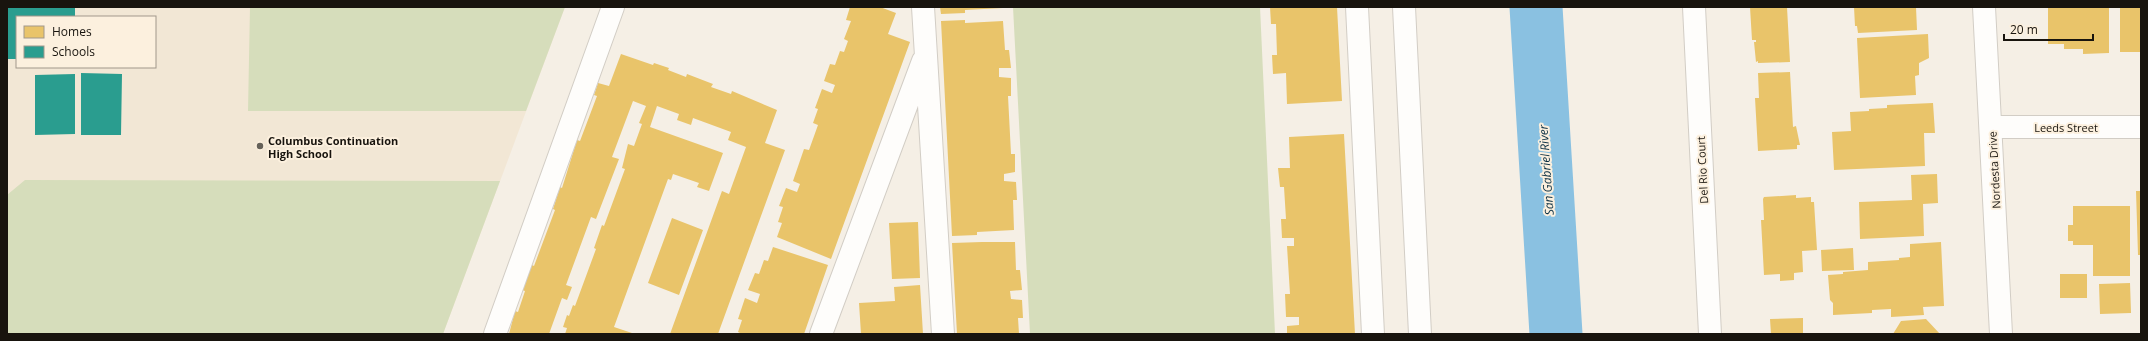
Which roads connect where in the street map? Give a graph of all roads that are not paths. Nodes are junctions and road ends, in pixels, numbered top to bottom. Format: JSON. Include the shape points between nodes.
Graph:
{"nodes":[{"id":1,"x":613,"y":7,"type":"edge"},
{"id":2,"x":923,"y":7,"type":"edge"},
{"id":3,"x":1357,"y":7,"type":"edge"},
{"id":4,"x":1404,"y":7,"type":"edge"},
{"id":5,"x":1694,"y":7,"type":"edge"},
{"id":6,"x":1984,"y":7,"type":"edge"},
{"id":7,"x":926,"y":53,"type":"junction"},
{"id":8,"x":1992,"y":127,"type":"junction"},
{"id":9,"x":2141,"y":127,"type":"edge"},
{"id":10,"x":495,"y":334,"type":"edge"},
{"id":11,"x":821,"y":334,"type":"edge"},
{"id":12,"x":943,"y":334,"type":"edge"},
{"id":13,"x":1373,"y":334,"type":"edge"},
{"id":14,"x":1420,"y":334,"type":"edge"},
{"id":15,"x":1710,"y":334,"type":"edge"},
{"id":16,"x":2001,"y":334,"type":"edge"}],
"edges":[{"from":1,"to":10,"type":"street"},
{"from":2,"to":7,"type":"street"},
{"from":3,"to":13,"type":"street"},
{"from":4,"to":14,"type":"street"},
{"from":5,"to":15,"type":"street","name":"Del Rio Court"},
{"from":6,"to":8,"type":"street","name":"Nordesta Drive"},
{"from":7,"to":11,"type":"street"},
{"from":7,"to":12,"type":"street"},
{"from":8,"to":9,"type":"street","name":"Leeds Street"},
{"from":8,"to":16,"type":"street","name":"Nordesta Drive"}]}
